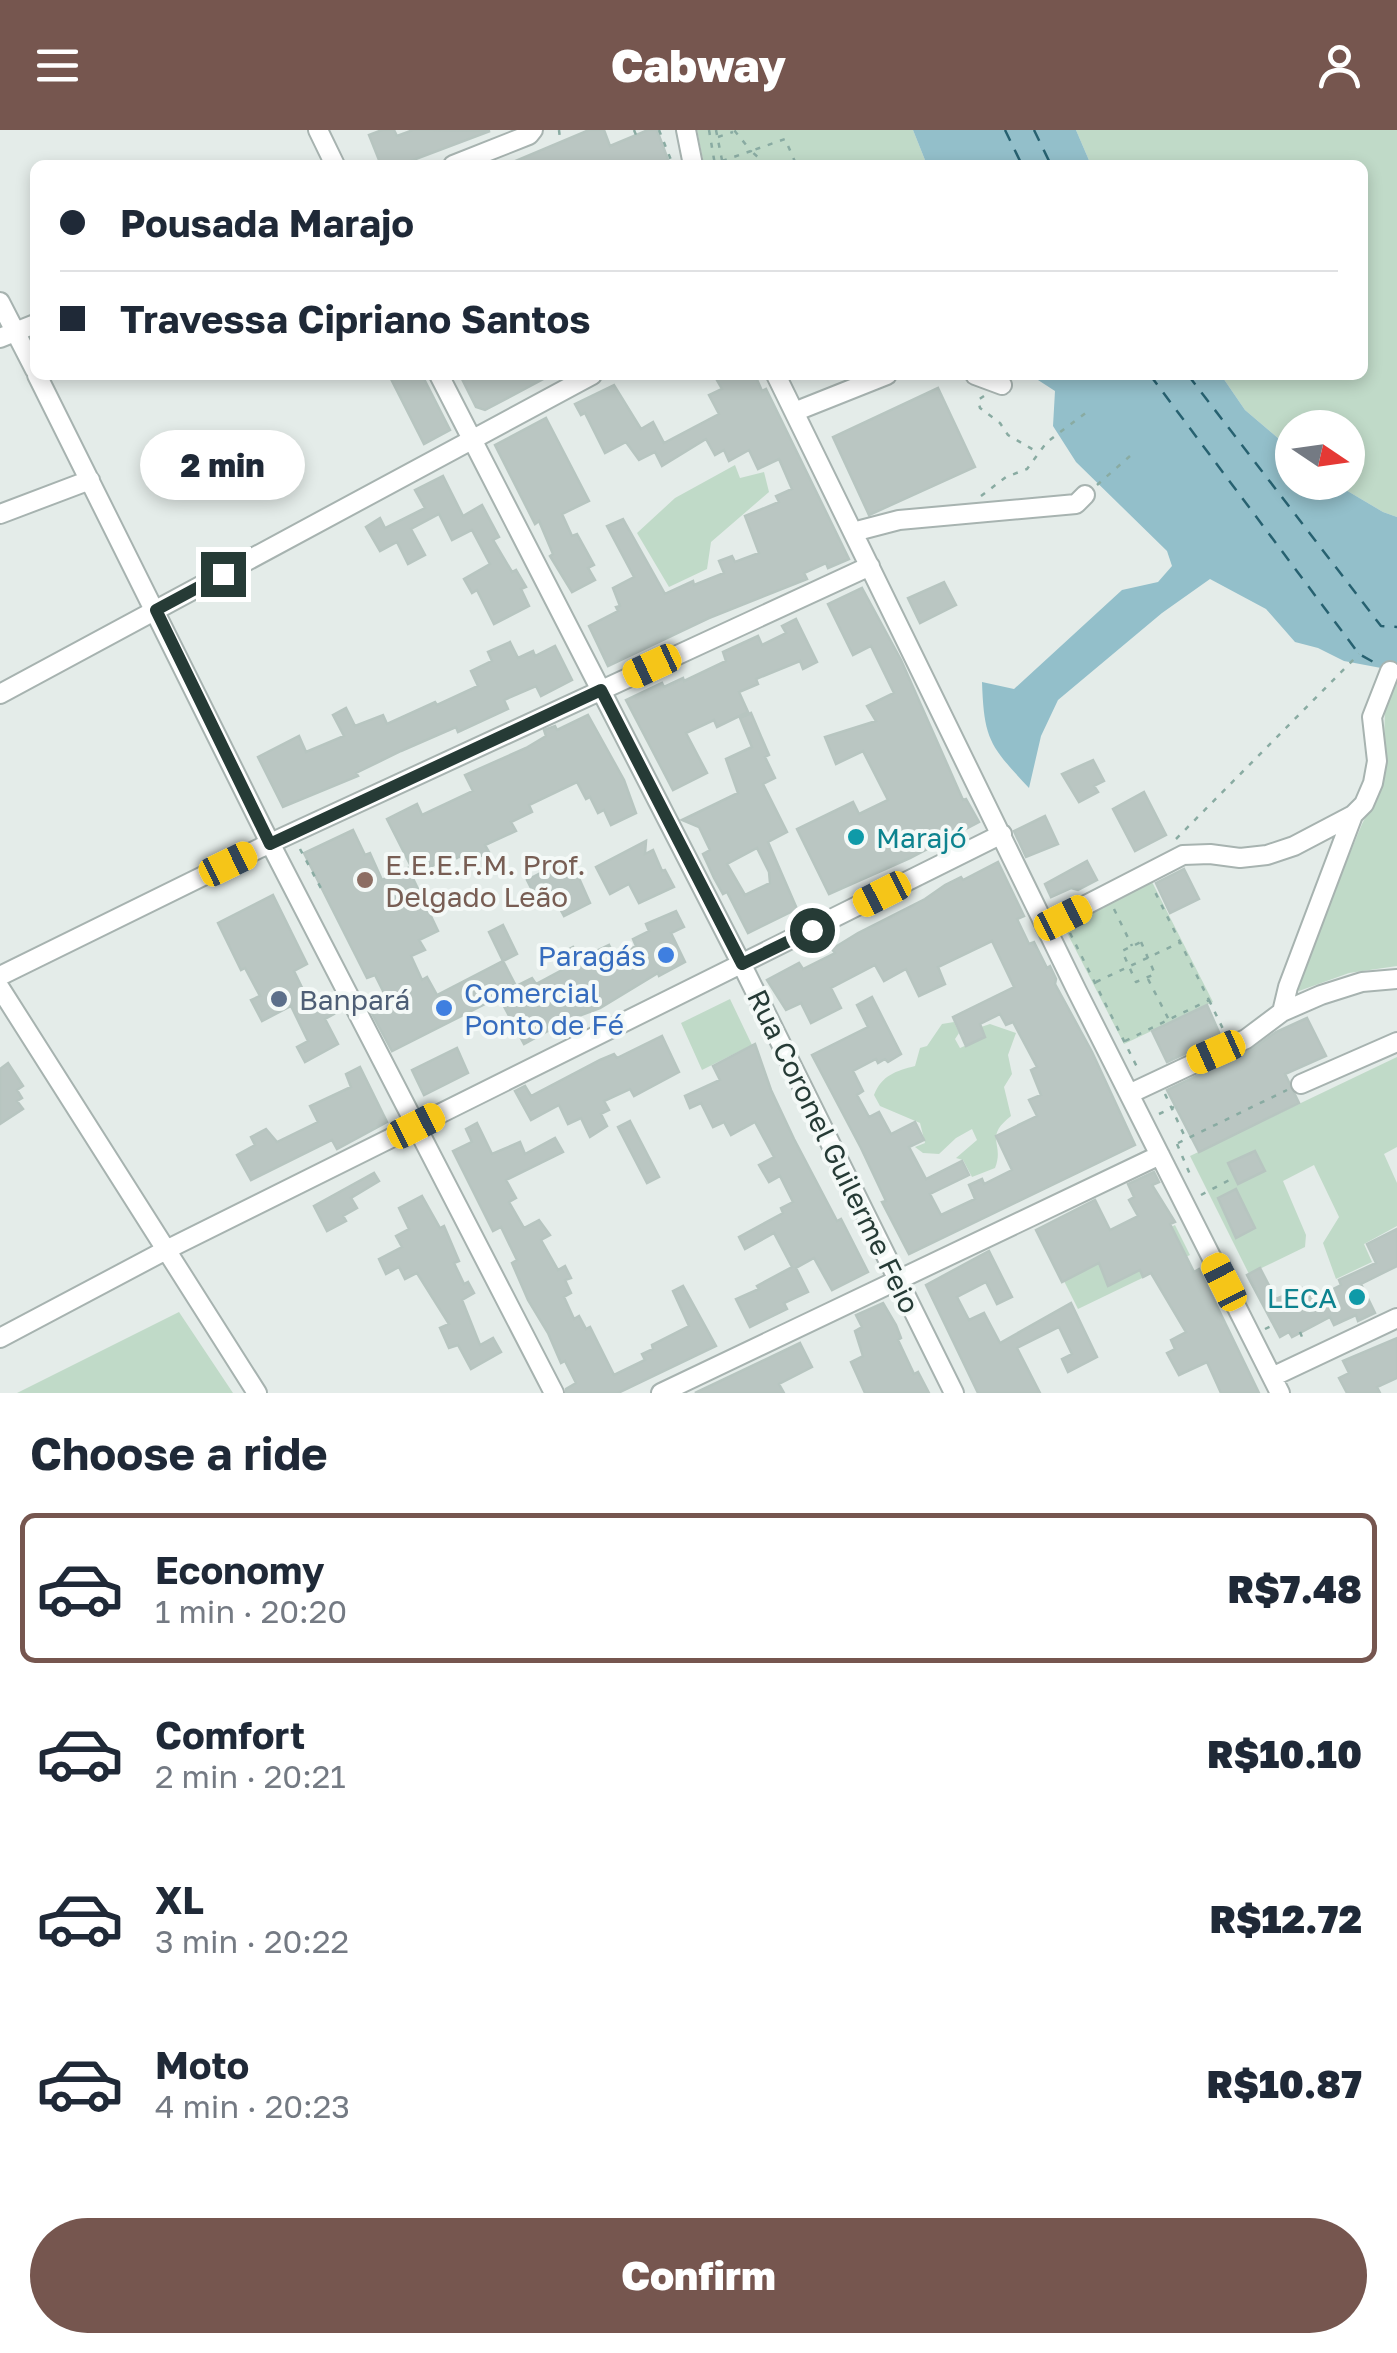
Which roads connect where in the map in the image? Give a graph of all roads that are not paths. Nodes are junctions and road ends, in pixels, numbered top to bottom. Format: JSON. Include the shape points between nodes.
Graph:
{"nodes":[{"id":1,"x":318,"y":130,"type":"edge"},
{"id":2,"x":686,"y":130,"type":"edge"},
{"id":3,"x":531,"y":133,"type":"edge"},
{"id":4,"x":333,"y":160,"type":"edge"},
{"id":5,"x":465,"y":160,"type":"edge"},
{"id":6,"x":692,"y":160,"type":"edge"},
{"id":7,"x":0,"y":302,"type":"edge"},
{"id":8,"x":8,"y":334,"type":"edge"},
{"id":9,"x":30,"y":365,"type":"edge"},
{"id":10,"x":40,"y":380,"type":"edge"},
{"id":11,"x":442,"y":380,"type":"edge"},
{"id":12,"x":583,"y":380,"type":"edge"},
{"id":13,"x":778,"y":380,"type":"edge"},
{"id":14,"x":875,"y":380,"type":"edge"},
{"id":15,"x":990,"y":380,"type":"edge"},
{"id":16,"x":1002,"y":384,"type":"road end"},
{"id":17,"x":794,"y":412,"type":"junction"},
{"id":18,"x":471,"y":439,"type":"junction"},
{"id":19,"x":90,"y":480,"type":"junction"},
{"id":20,"x":1086,"y":495,"type":"road end"},
{"id":21,"x":0,"y":514,"type":"edge"},
{"id":22,"x":853,"y":532,"type":"junction"},
{"id":23,"x":870,"y":566,"type":"junction"},
{"id":24,"x":156,"y":610,"type":"junction"},
{"id":25,"x":1390,"y":671,"type":"dead end"},
{"id":26,"x":601,"y":690,"type":"junction"},
{"id":27,"x":0,"y":694,"type":"edge"},
{"id":28,"x":1353,"y":815,"type":"junction"},
{"id":29,"x":1002,"y":834,"type":"junction"},
{"id":30,"x":270,"y":844,"type":"junction"},
{"id":31,"x":1045,"y":926,"type":"junction"},
{"id":32,"x":742,"y":964,"type":"junction"},
{"id":33,"x":0,"y":976,"type":"edge"},
{"id":34,"x":1397,"y":979,"type":"edge"},
{"id":35,"x":0,"y":988,"type":"edge"},
{"id":36,"x":1282,"y":1012,"type":"junction"},
{"id":37,"x":1397,"y":1042,"type":"edge"},
{"id":38,"x":1301,"y":1084,"type":"road end"},
{"id":39,"x":1129,"y":1094,"type":"junction"},
{"id":40,"x":416,"y":1126,"type":"junction"},
{"id":41,"x":1160,"y":1155,"type":"junction"},
{"id":42,"x":166,"y":1250,"type":"junction"},
{"id":43,"x":897,"y":1279,"type":"junction"},
{"id":44,"x":1397,"y":1318,"type":"edge"},
{"id":45,"x":0,"y":1338,"type":"edge"},
{"id":46,"x":1276,"y":1385,"type":"edge"},
{"id":47,"x":257,"y":1393,"type":"edge"},
{"id":48,"x":554,"y":1393,"type":"edge"},
{"id":49,"x":661,"y":1393,"type":"edge"},
{"id":50,"x":954,"y":1393,"type":"edge"}],
"edges":[{"from":1,"to":4,"type":"street"},
{"from":2,"to":6,"type":"street"},
{"from":3,"to":5,"type":"street"},
{"from":7,"to":8,"type":"street"},
{"from":8,"to":9,"type":"street"},
{"from":10,"to":19,"type":"street"},
{"from":11,"to":18,"type":"street","name":"Rua Coronel Guilerme Feio"},
{"from":12,"to":18,"type":"street"},
{"from":13,"to":17,"type":"street"},
{"from":14,"to":17,"type":"street"},
{"from":15,"to":16,"type":"street"},
{"from":17,"to":22,"type":"street"},
{"from":18,"to":24,"type":"street"},
{"from":18,"to":26,"type":"street","name":"Rua Coronel Guilerme Feio"},
{"from":19,"to":21,"type":"street"},
{"from":19,"to":24,"type":"street"},
{"from":20,"to":22,"type":"street","via":[[1076,504],[899,520]]},
{"from":22,"to":23,"type":"street"},
{"from":23,"to":26,"type":"street"},
{"from":23,"to":29,"type":"street"},
{"from":24,"to":27,"type":"street"},
{"from":24,"to":30,"type":"street"},
{"from":25,"to":28,"type":"street","via":[[1372,717],[1374,782]]},
{"from":26,"to":30,"type":"street"},
{"from":26,"to":32,"type":"street","name":"Rua Coronel Guilerme Feio"},
{"from":28,"to":31,"type":"street","via":[[1267,855],[1182,856]]},
{"from":28,"to":36,"type":"street"},
{"from":29,"to":31,"type":"street"},
{"from":29,"to":32,"type":"street"},
{"from":30,"to":33,"type":"street"},
{"from":30,"to":40,"type":"street"},
{"from":31,"to":39,"type":"street"},
{"from":32,"to":40,"type":"street"},
{"from":32,"to":43,"type":"street","name":"Rua Coronel Guilerme Feio"},
{"from":34,"to":36,"type":"street","via":[[1362,982]]},
{"from":35,"to":42,"type":"street"},
{"from":36,"to":39,"type":"street","via":[[1246,1039]]},
{"from":37,"to":38,"type":"street"},
{"from":39,"to":41,"type":"street"},
{"from":40,"to":42,"type":"street"},
{"from":40,"to":48,"type":"street"},
{"from":41,"to":43,"type":"street"},
{"from":41,"to":46,"type":"street"},
{"from":42,"to":45,"type":"street"},
{"from":42,"to":47,"type":"street"},
{"from":43,"to":49,"type":"street"},
{"from":43,"to":50,"type":"street","name":"Rua Coronel Guilerme Feio"},
{"from":44,"to":46,"type":"street"}]}
